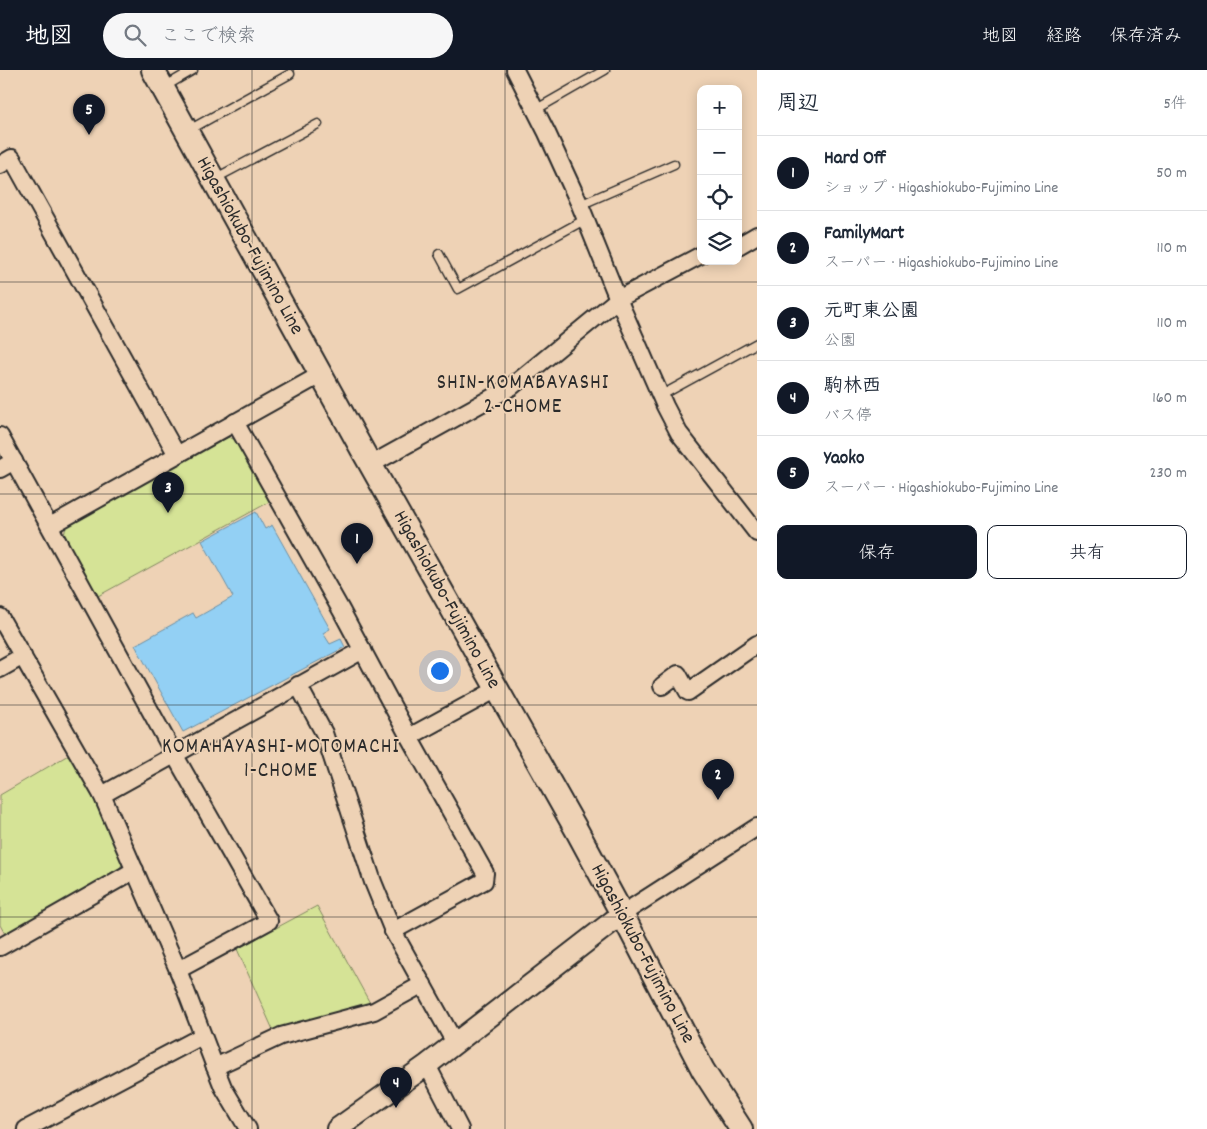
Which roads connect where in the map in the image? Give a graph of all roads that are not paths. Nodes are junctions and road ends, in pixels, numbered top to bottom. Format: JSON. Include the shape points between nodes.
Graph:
{"nodes":[{"id":1,"x":193,"y":70,"type":"edge"},
{"id":2,"x":515,"y":70,"type":"edge"},
{"id":3,"x":605,"y":70,"type":"edge"},
{"id":4,"x":290,"y":74,"type":"dead end"},
{"id":5,"x":158,"y":79,"type":"edge"},
{"id":6,"x":535,"y":110,"type":"junction"},
{"id":7,"x":318,"y":124,"type":"dead end"},
{"id":8,"x":186,"y":132,"type":"junction"},
{"id":9,"x":674,"y":164,"type":"dead end"},
{"id":10,"x":0,"y":165,"type":"edge"},
{"id":11,"x":213,"y":180,"type":"junction"},
{"id":12,"x":583,"y":212,"type":"junction"},
{"id":13,"x":757,"y":236,"type":"edge"},
{"id":14,"x":742,"y":244,"type":"edge"},
{"id":15,"x":440,"y":254,"type":"dead end"},
{"id":16,"x":697,"y":257,"type":"edge"},
{"id":17,"x":618,"y":299,"type":"junction"},
{"id":18,"x":757,"y":343,"type":"edge"},
{"id":19,"x":320,"y":375,"type":"junction"},
{"id":20,"x":660,"y":396,"type":"junction"},
{"id":21,"x":236,"y":422,"type":"junction"},
{"id":22,"x":0,"y":436,"type":"edge"},
{"id":23,"x":177,"y":455,"type":"junction"},
{"id":24,"x":7,"y":465,"type":"edge"},
{"id":25,"x":370,"y":465,"type":"junction"},
{"id":26,"x":50,"y":526,"type":"junction"},
{"id":27,"x":757,"y":533,"type":"edge"},
{"id":28,"x":0,"y":617,"type":"edge"},
{"id":29,"x":757,"y":644,"type":"edge"},
{"id":30,"x":363,"y":650,"type":"junction"},
{"id":31,"x":23,"y":656,"type":"junction"},
{"id":32,"x":0,"y":669,"type":"edge"},
{"id":33,"x":298,"y":686,"type":"junction"},
{"id":34,"x":662,"y":686,"type":"dead end"},
{"id":35,"x":497,"y":689,"type":"junction"},
{"id":36,"x":409,"y":736,"type":"junction"},
{"id":37,"x":174,"y":754,"type":"junction"},
{"id":38,"x":102,"y":795,"type":"junction"},
{"id":39,"x":757,"y":827,"type":"edge"},
{"id":40,"x":135,"y":870,"type":"junction"},
{"id":41,"x":622,"y":914,"type":"junction"},
{"id":42,"x":393,"y":931,"type":"junction"},
{"id":43,"x":0,"y":947,"type":"edge"},
{"id":44,"x":178,"y":970,"type":"junction"},
{"id":45,"x":423,"y":984,"type":"junction"},
{"id":46,"x":202,"y":1036,"type":"junction"},
{"id":47,"x":455,"y":1043,"type":"junction"},
{"id":48,"x":428,"y":1065,"type":"junction"},
{"id":49,"x":214,"y":1067,"type":"junction"},
{"id":50,"x":26,"y":1129,"type":"edge"},
{"id":51,"x":248,"y":1129,"type":"edge"},
{"id":52,"x":337,"y":1129,"type":"edge"},
{"id":53,"x":460,"y":1129,"type":"edge"},
{"id":54,"x":741,"y":1129,"type":"edge"}],
"edges":[{"from":1,"to":5,"type":"lane"},
{"from":2,"to":6,"type":"street"},
{"from":3,"to":6,"type":"lane"},
{"from":4,"to":8,"type":"lane"},
{"from":5,"to":8,"type":"main road","name":"Higashiokubo-Fujimino Line"},
{"from":6,"to":12,"type":"street"},
{"from":7,"to":11,"type":"lane"},
{"from":8,"to":11,"type":"main road","name":"Higashiokubo-Fujimino Line"},
{"from":9,"to":12,"type":"lane"},
{"from":10,"to":23,"type":"street","via":[[12,158]]},
{"from":11,"to":19,"type":"main road","name":"Higashiokubo-Fujimino Line"},
{"from":12,"to":15,"type":"lane","via":[[458,288]]},
{"from":12,"to":17,"type":"street"},
{"from":13,"to":14,"type":"street"},
{"from":16,"to":17,"type":"street"},
{"from":17,"to":20,"type":"street"},
{"from":17,"to":25,"type":"street","via":[[511,387]]},
{"from":18,"to":20,"type":"lane"},
{"from":19,"to":21,"type":"street"},
{"from":19,"to":25,"type":"main road","name":"Higashiokubo-Fujimino Line"},
{"from":20,"to":27,"type":"street","via":[[679,433]]},
{"from":21,"to":23,"type":"street"},
{"from":21,"to":30,"type":"street"},
{"from":22,"to":24,"type":"street"},
{"from":23,"to":26,"type":"street"},
{"from":24,"to":26,"type":"street"},
{"from":25,"to":35,"type":"main road","name":"Higashiokubo-Fujimino Line"},
{"from":26,"to":37,"type":"street"},
{"from":28,"to":31,"type":"street"},
{"from":29,"to":34,"type":"street","via":[[688,692],[678,674]]},
{"from":30,"to":33,"type":"street"},
{"from":30,"to":36,"type":"street"},
{"from":31,"to":32,"type":"street"},
{"from":31,"to":38,"type":"street"},
{"from":33,"to":37,"type":"street"},
{"from":33,"to":42,"type":"street","via":[[324,732],[373,882]]},
{"from":35,"to":36,"type":"street"},
{"from":35,"to":41,"type":"main road","name":"Higashiokubo-Fujimino Line"},
{"from":36,"to":42,"type":"street","via":[[486,877]]},
{"from":37,"to":38,"type":"street"},
{"from":37,"to":44,"type":"street","via":[[269,921]]},
{"from":38,"to":40,"type":"street"},
{"from":39,"to":41,"type":"street"},
{"from":40,"to":43,"type":"street"},
{"from":40,"to":44,"type":"street"},
{"from":41,"to":47,"type":"street"},
{"from":41,"to":54,"type":"main road","name":"Higashiokubo-Fujimino Line","via":[[703,1070]]},
{"from":42,"to":45,"type":"street"},
{"from":44,"to":46,"type":"street"},
{"from":45,"to":47,"type":"street"},
{"from":45,"to":49,"type":"street","via":[[374,1011],[281,1036]]},
{"from":46,"to":49,"type":"street"},
{"from":46,"to":50,"type":"street"},
{"from":47,"to":48,"type":"street"},
{"from":48,"to":52,"type":"street"},
{"from":48,"to":53,"type":"street"},
{"from":49,"to":51,"type":"street"}]}
